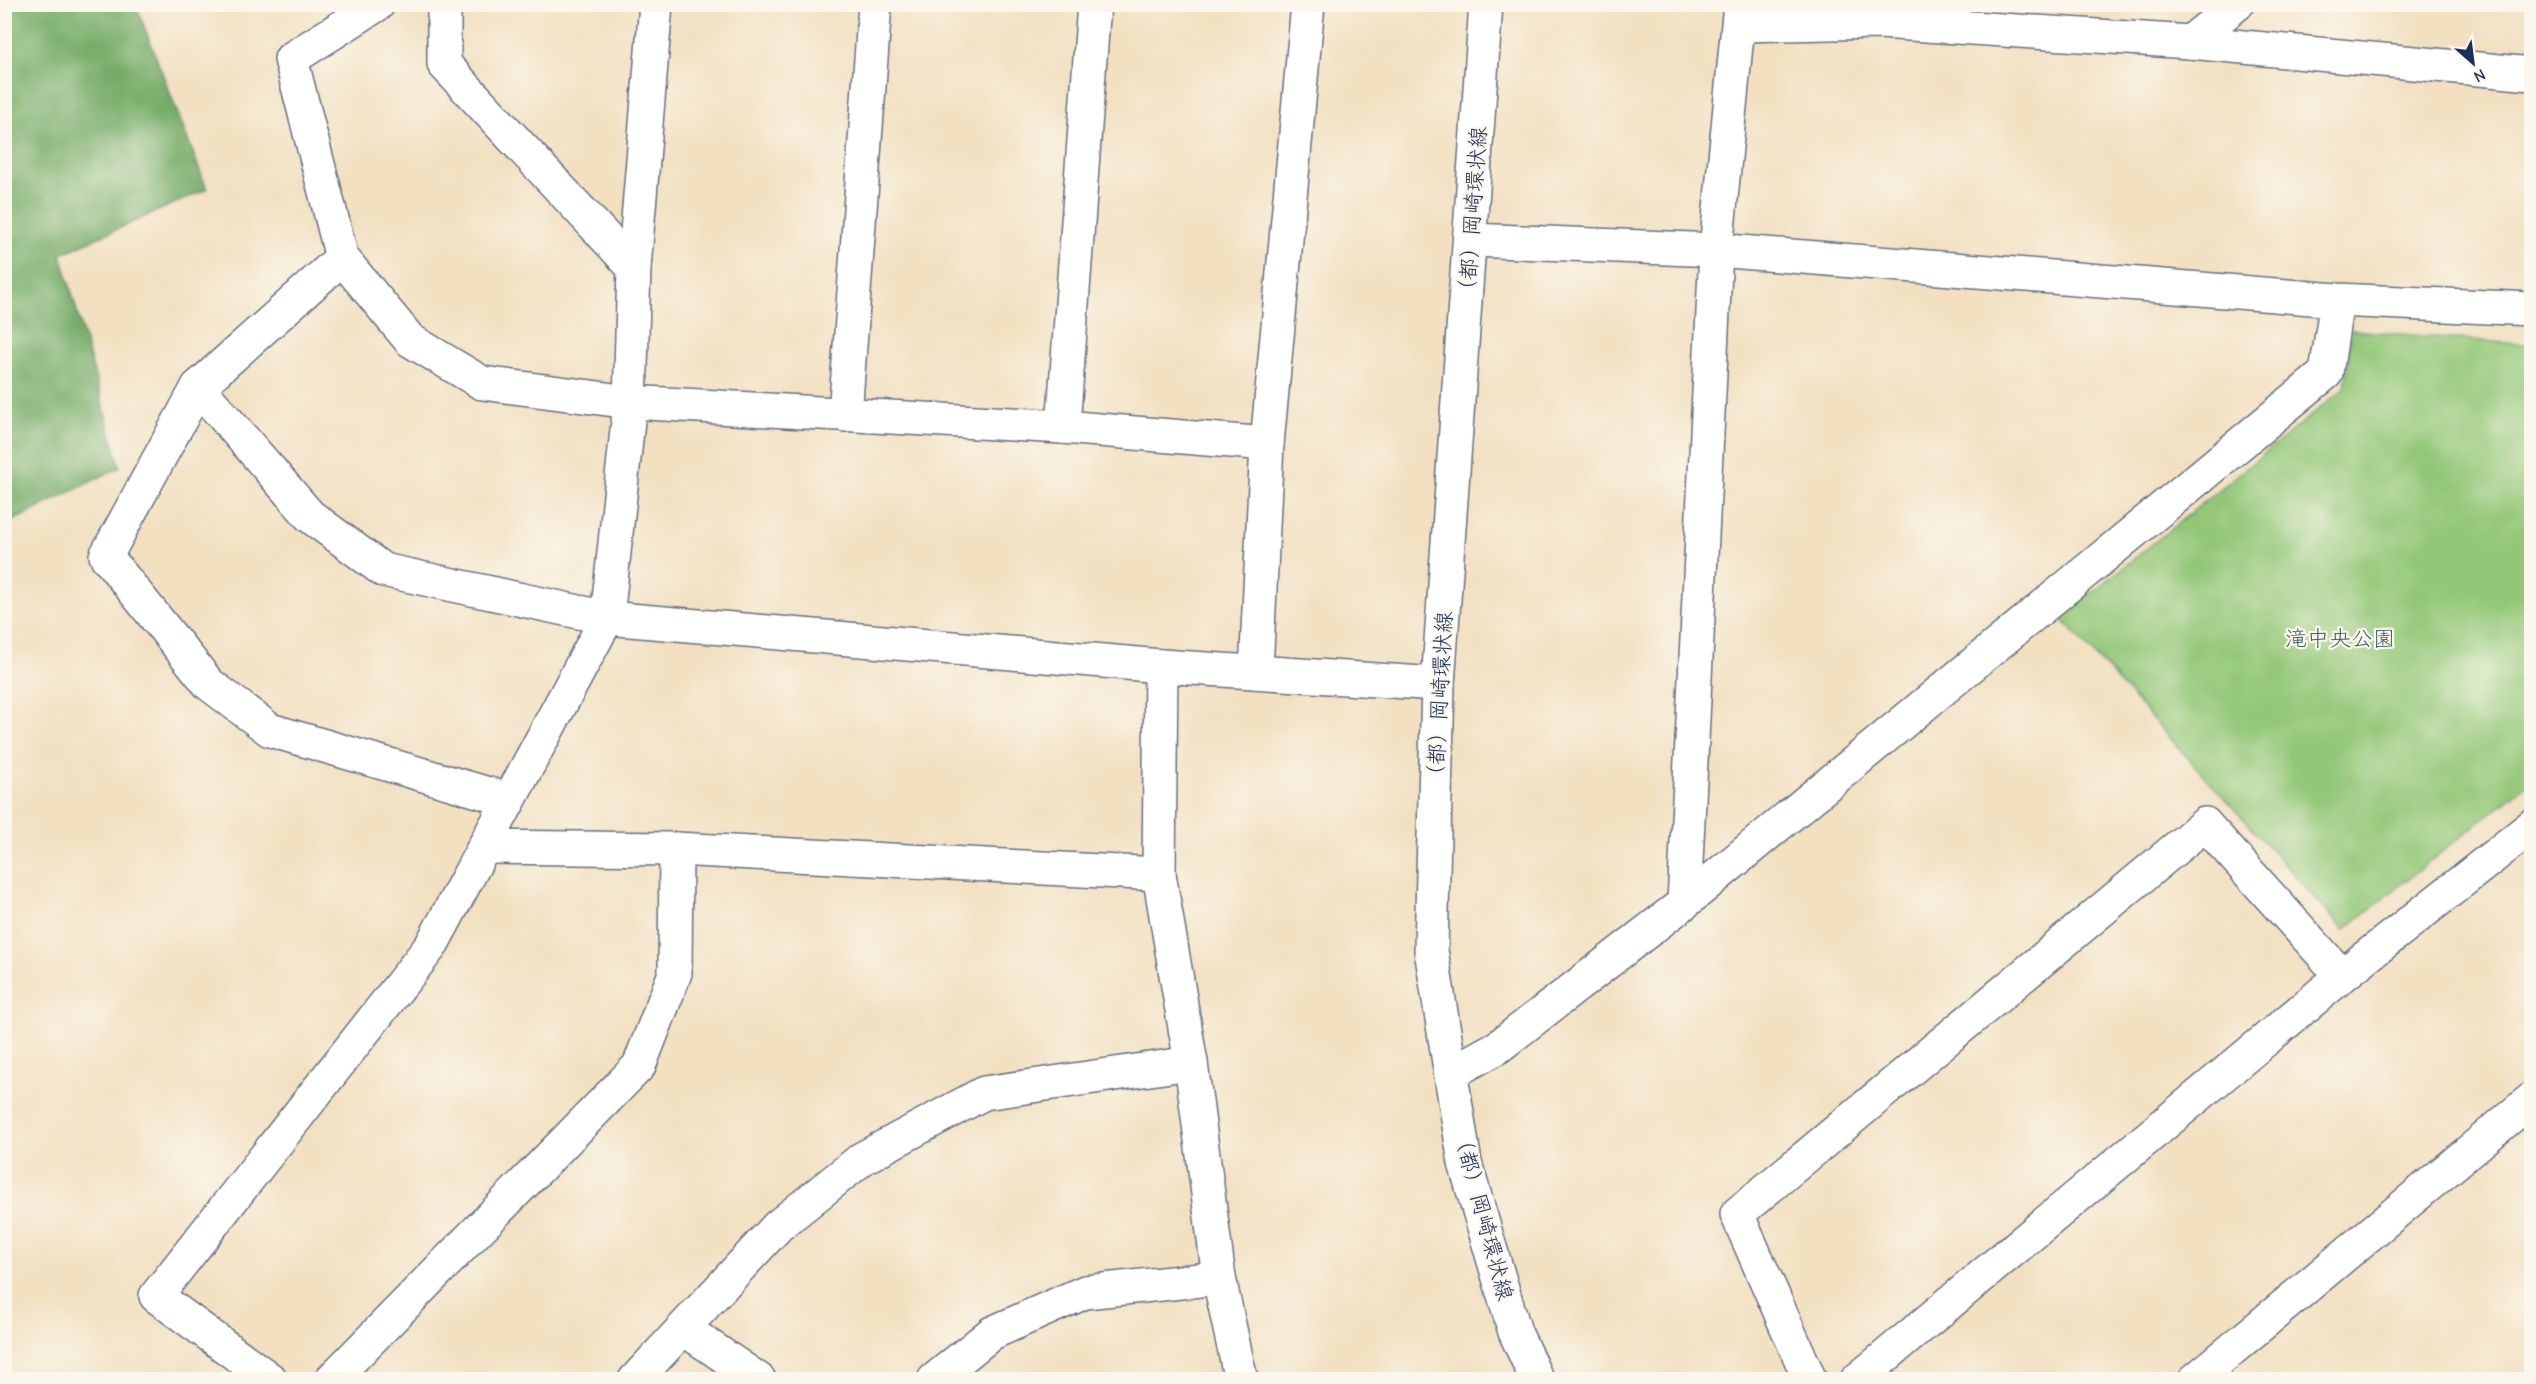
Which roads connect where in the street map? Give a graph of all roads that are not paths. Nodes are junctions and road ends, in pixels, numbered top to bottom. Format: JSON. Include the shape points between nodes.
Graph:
{"nodes":[{"id":1,"x":378,"y":4,"type":"edge"},
{"id":2,"x":444,"y":4,"type":"edge"},
{"id":3,"x":656,"y":4,"type":"edge"},
{"id":4,"x":875,"y":4,"type":"edge"},
{"id":5,"x":1094,"y":4,"type":"edge"},
{"id":6,"x":1308,"y":4,"type":"edge"},
{"id":7,"x":1486,"y":4,"type":"edge"},
{"id":8,"x":2237,"y":4,"type":"edge"},
{"id":9,"x":1891,"y":13,"type":"edge"},
{"id":10,"x":1739,"y":15,"type":"edge"},
{"id":11,"x":2190,"y":42,"type":"junction"},
{"id":12,"x":2532,"y":74,"type":"edge"},
{"id":13,"x":1471,"y":240,"type":"junction"},
{"id":14,"x":1716,"y":250,"type":"junction"},
{"id":15,"x":342,"y":258,"type":"junction"},
{"id":16,"x":634,"y":268,"type":"junction"},
{"id":17,"x":2337,"y":300,"type":"junction"},
{"id":18,"x":2532,"y":309,"type":"edge"},
{"id":19,"x":198,"y":387,"type":"junction"},
{"id":20,"x":630,"y":402,"type":"junction"},
{"id":21,"x":844,"y":415,"type":"junction"},
{"id":22,"x":1063,"y":428,"type":"junction"},
{"id":23,"x":1267,"y":444,"type":"junction"},
{"id":24,"x":607,"y":618,"type":"junction"},
{"id":25,"x":1161,"y":666,"type":"junction"},
{"id":26,"x":1256,"y":672,"type":"junction"},
{"id":27,"x":1438,"y":684,"type":"junction"},
{"id":28,"x":509,"y":800,"type":"junction"},
{"id":29,"x":2532,"y":826,"type":"edge"},
{"id":30,"x":484,"y":847,"type":"junction"},
{"id":31,"x":676,"y":849,"type":"junction"},
{"id":32,"x":1159,"y":874,"type":"junction"},
{"id":33,"x":1684,"y":903,"type":"junction"},
{"id":34,"x":2342,"y":976,"type":"junction"},
{"id":35,"x":1191,"y":1063,"type":"junction"},
{"id":36,"x":1450,"y":1073,"type":"junction"},
{"id":37,"x":2532,"y":1099,"type":"edge"},
{"id":38,"x":1219,"y":1278,"type":"junction"},
{"id":39,"x":684,"y":1329,"type":"junction"},
{"id":40,"x":271,"y":1380,"type":"edge"},
{"id":41,"x":331,"y":1380,"type":"edge"},
{"id":42,"x":634,"y":1380,"type":"edge"},
{"id":43,"x":759,"y":1380,"type":"edge"},
{"id":44,"x":934,"y":1380,"type":"edge"},
{"id":45,"x":1241,"y":1380,"type":"edge"},
{"id":46,"x":1537,"y":1380,"type":"edge"},
{"id":47,"x":1810,"y":1380,"type":"edge"},
{"id":48,"x":1857,"y":1380,"type":"edge"},
{"id":49,"x":2195,"y":1380,"type":"edge"}],
"edges":[{"from":1,"to":15,"type":"street","via":[[291,58]]},
{"from":2,"to":16,"type":"street","via":[[444,64]]},
{"from":3,"to":16,"type":"street"},
{"from":4,"to":21,"type":"street"},
{"from":5,"to":22,"type":"street"},
{"from":6,"to":23,"type":"street"},
{"from":7,"to":13,"type":"street","name":"（都）岡崎環状線"},
{"from":8,"to":11,"type":"street"},
{"from":9,"to":10,"type":"street"},
{"from":9,"to":11,"type":"street"},
{"from":10,"to":14,"type":"street"},
{"from":11,"to":12,"type":"street"},
{"from":13,"to":14,"type":"street"},
{"from":13,"to":27,"type":"street","name":"（都）岡崎環状線"},
{"from":14,"to":17,"type":"street"},
{"from":14,"to":33,"type":"street"},
{"from":15,"to":19,"type":"street"},
{"from":15,"to":20,"type":"street","via":[[410,340],[482,383]]},
{"from":16,"to":20,"type":"street"},
{"from":17,"to":18,"type":"street"},
{"from":17,"to":33,"type":"street","via":[[2326,373]]},
{"from":19,"to":24,"type":"street","via":[[310,516],[383,570]]},
{"from":19,"to":28,"type":"street","via":[[106,556],[209,684],[270,730]]},
{"from":20,"to":21,"type":"street"},
{"from":20,"to":24,"type":"street"},
{"from":21,"to":22,"type":"street"},
{"from":22,"to":23,"type":"street"},
{"from":23,"to":26,"type":"street"},
{"from":24,"to":25,"type":"street"},
{"from":24,"to":28,"type":"street"},
{"from":25,"to":26,"type":"street"},
{"from":25,"to":32,"type":"street"},
{"from":26,"to":27,"type":"street"},
{"from":27,"to":36,"type":"street","name":"（都）岡崎環状線","via":[[1431,950]]},
{"from":28,"to":30,"type":"street"},
{"from":29,"to":34,"type":"street"},
{"from":30,"to":31,"type":"street"},
{"from":30,"to":40,"type":"street","via":[[430,946],[156,1296]]},
{"from":31,"to":32,"type":"street"},
{"from":31,"to":41,"type":"street","via":[[675,973],[639,1066]]},
{"from":32,"to":35,"type":"street"},
{"from":33,"to":36,"type":"street","via":[[1498,1047]]},
{"from":34,"to":47,"type":"street","via":[[2205,824],[1737,1214]]},
{"from":34,"to":48,"type":"street"},
{"from":35,"to":38,"type":"street"},
{"from":35,"to":39,"type":"street","via":[[984,1093],[863,1158],[778,1226]]},
{"from":36,"to":46,"type":"street","name":"（都）岡崎環状線","via":[[1465,1163],[1515,1332]]},
{"from":37,"to":49,"type":"street"},
{"from":38,"to":44,"type":"street","via":[[1085,1292],[992,1333]]},
{"from":38,"to":45,"type":"street"},
{"from":39,"to":42,"type":"street"},
{"from":39,"to":43,"type":"street"}]}
